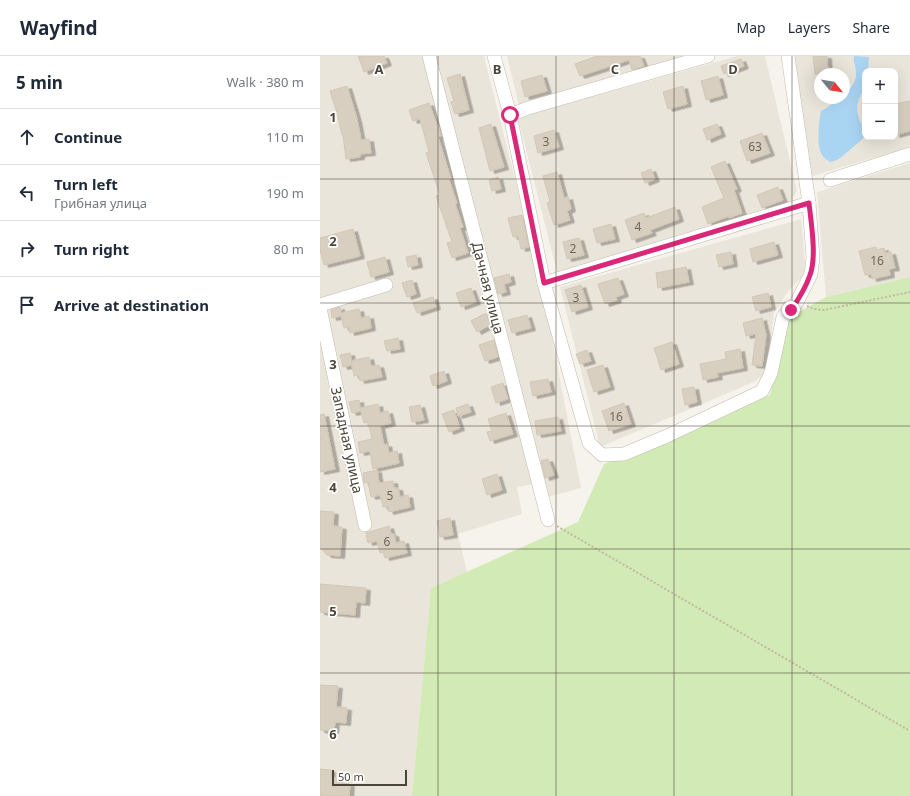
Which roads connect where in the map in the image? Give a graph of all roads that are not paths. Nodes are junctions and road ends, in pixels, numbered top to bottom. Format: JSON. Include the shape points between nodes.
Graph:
{"nodes":[{"id":1,"x":429,"y":56,"type":"edge"},
{"id":2,"x":494,"y":56,"type":"edge"},
{"id":3,"x":708,"y":56,"type":"edge"},
{"id":4,"x":788,"y":56,"type":"edge"},
{"id":5,"x":510,"y":115,"type":"junction"},
{"id":6,"x":910,"y":154,"type":"edge"},
{"id":7,"x":830,"y":180,"type":"dead end"},
{"id":8,"x":809,"y":203,"type":"junction"},
{"id":9,"x":544,"y":283,"type":"junction"},
{"id":10,"x":386,"y":284,"type":"dead end"},
{"id":11,"x":320,"y":306,"type":"edge"},
{"id":12,"x":548,"y":520,"type":"road end"},
{"id":13,"x":365,"y":525,"type":"dead end"}],
"edges":[{"from":1,"to":12,"type":"street","name":"Дачная улица"},
{"from":2,"to":5,"type":"street"},
{"from":3,"to":5,"type":"street"},
{"from":4,"to":8,"type":"street"},
{"from":5,"to":9,"type":"street"},
{"from":6,"to":7,"type":"street"},
{"from":8,"to":9,"type":"street"},
{"from":8,"to":9,"type":"street","via":[[813,258],[811,274],[797,302],[784,318],[771,373],[762,391],[624,454],[602,455],[589,444]]},
{"from":10,"to":11,"type":"street"},
{"from":11,"to":13,"type":"street","name":"Западная улица"}]}
